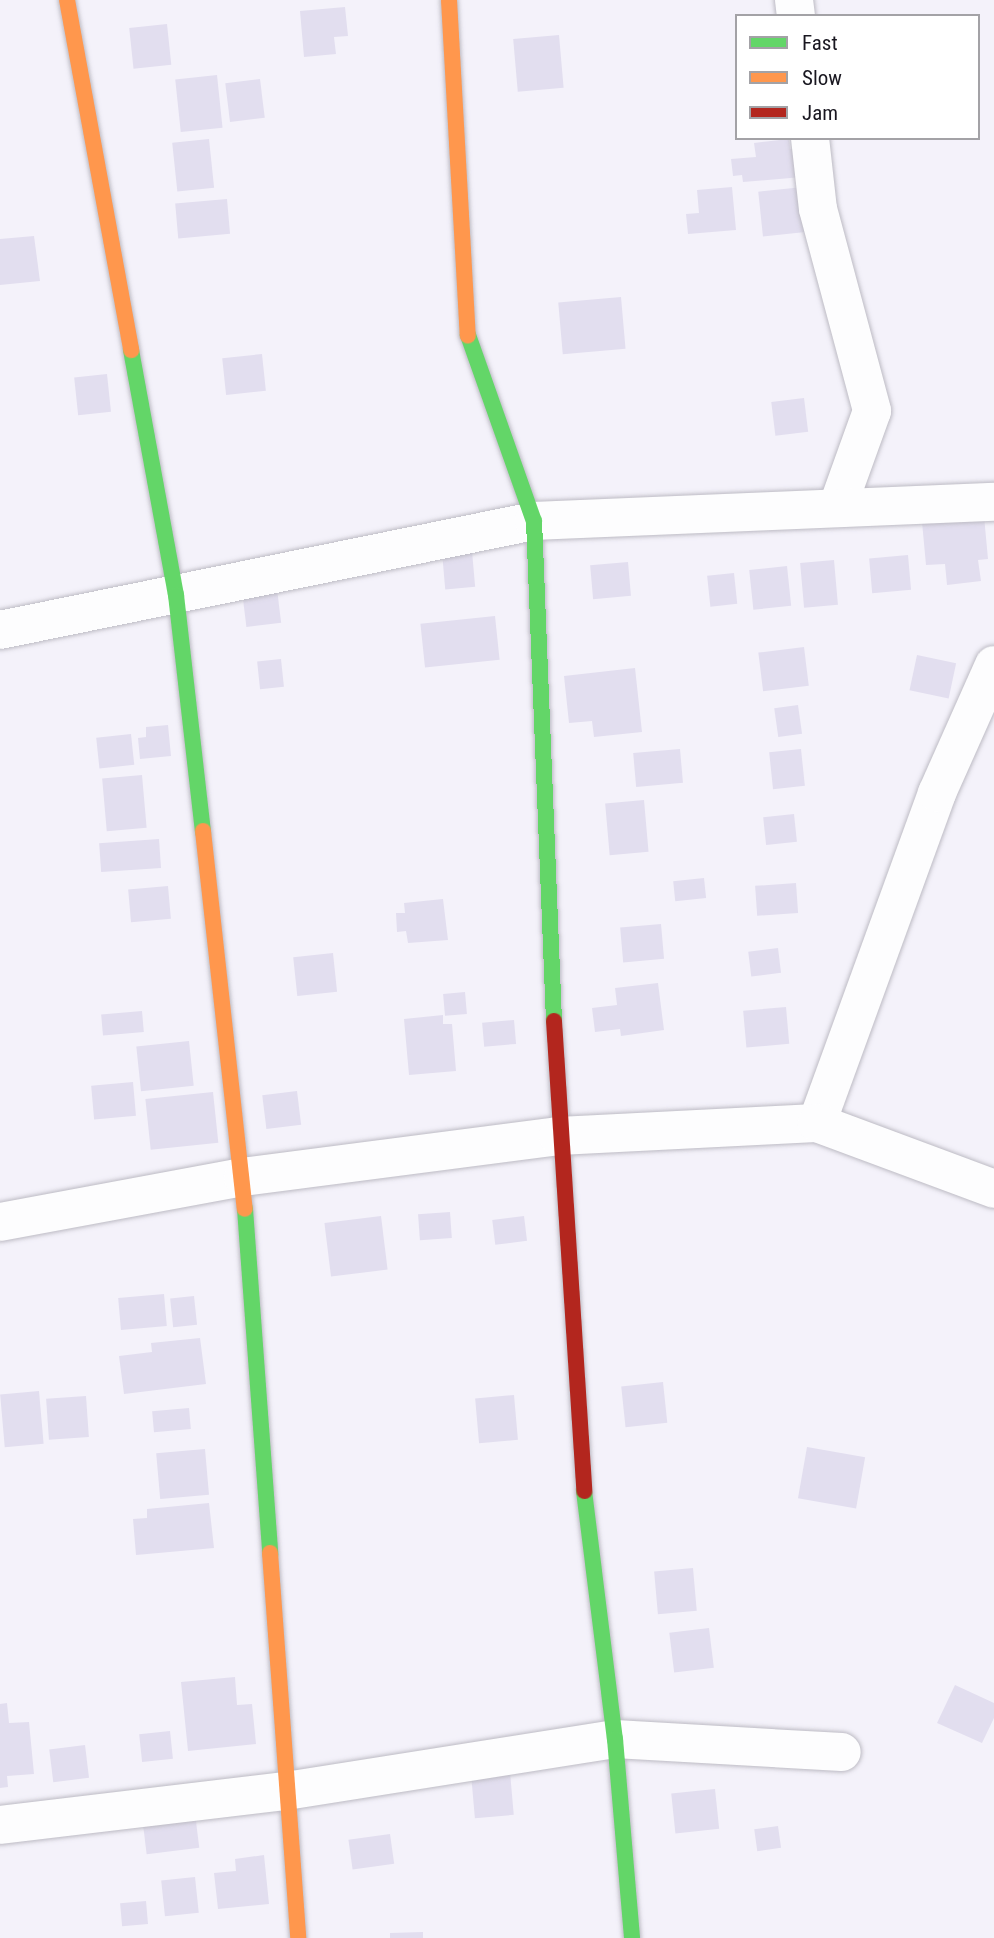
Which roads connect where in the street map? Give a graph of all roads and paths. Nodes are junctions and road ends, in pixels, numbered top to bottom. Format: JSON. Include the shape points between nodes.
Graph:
{"nodes":[{"id":1,"x":67,"y":0,"type":"edge"},
{"id":2,"x":449,"y":0,"type":"edge"},
{"id":3,"x":810,"y":140,"type":"edge"},
{"id":4,"x":994,"y":502,"type":"edge"},
{"id":5,"x":837,"y":509,"type":"junction"},
{"id":6,"x":534,"y":521,"type":"junction"},
{"id":7,"x":176,"y":595,"type":"junction"},
{"id":8,"x":0,"y":630,"type":"edge"},
{"id":9,"x":994,"y":667,"type":"edge"},
{"id":10,"x":817,"y":1123,"type":"junction"},
{"id":11,"x":558,"y":1136,"type":"junction"},
{"id":12,"x":243,"y":1177,"type":"junction"},
{"id":13,"x":994,"y":1189,"type":"edge"},
{"id":14,"x":0,"y":1222,"type":"edge"},
{"id":15,"x":615,"y":1740,"type":"junction"},
{"id":16,"x":842,"y":1752,"type":"dead end"},
{"id":17,"x":286,"y":1791,"type":"junction"},
{"id":18,"x":0,"y":1825,"type":"edge"},
{"id":19,"x":298,"y":1938,"type":"edge"},
{"id":20,"x":632,"y":1938,"type":"edge"}],
"edges":[{"from":1,"to":7,"type":"street"},
{"from":2,"to":6,"type":"street","via":[[468,337]]},
{"from":3,"to":5,"type":"street","via":[[818,209],[872,411]]},
{"from":4,"to":5,"type":"street"},
{"from":5,"to":6,"type":"street"},
{"from":6,"to":7,"type":"street"},
{"from":6,"to":11,"type":"street"},
{"from":7,"to":8,"type":"street"},
{"from":7,"to":12,"type":"street"},
{"from":9,"to":10,"type":"street","via":[[937,793]]},
{"from":10,"to":11,"type":"street"},
{"from":10,"to":13,"type":"street"},
{"from":11,"to":12,"type":"street"},
{"from":11,"to":15,"type":"street","via":[[582,1473]]},
{"from":12,"to":14,"type":"street"},
{"from":12,"to":17,"type":"street"},
{"from":15,"to":16,"type":"street"},
{"from":15,"to":17,"type":"street"},
{"from":15,"to":20,"type":"street"},
{"from":17,"to":18,"type":"street"},
{"from":17,"to":19,"type":"street"}]}
